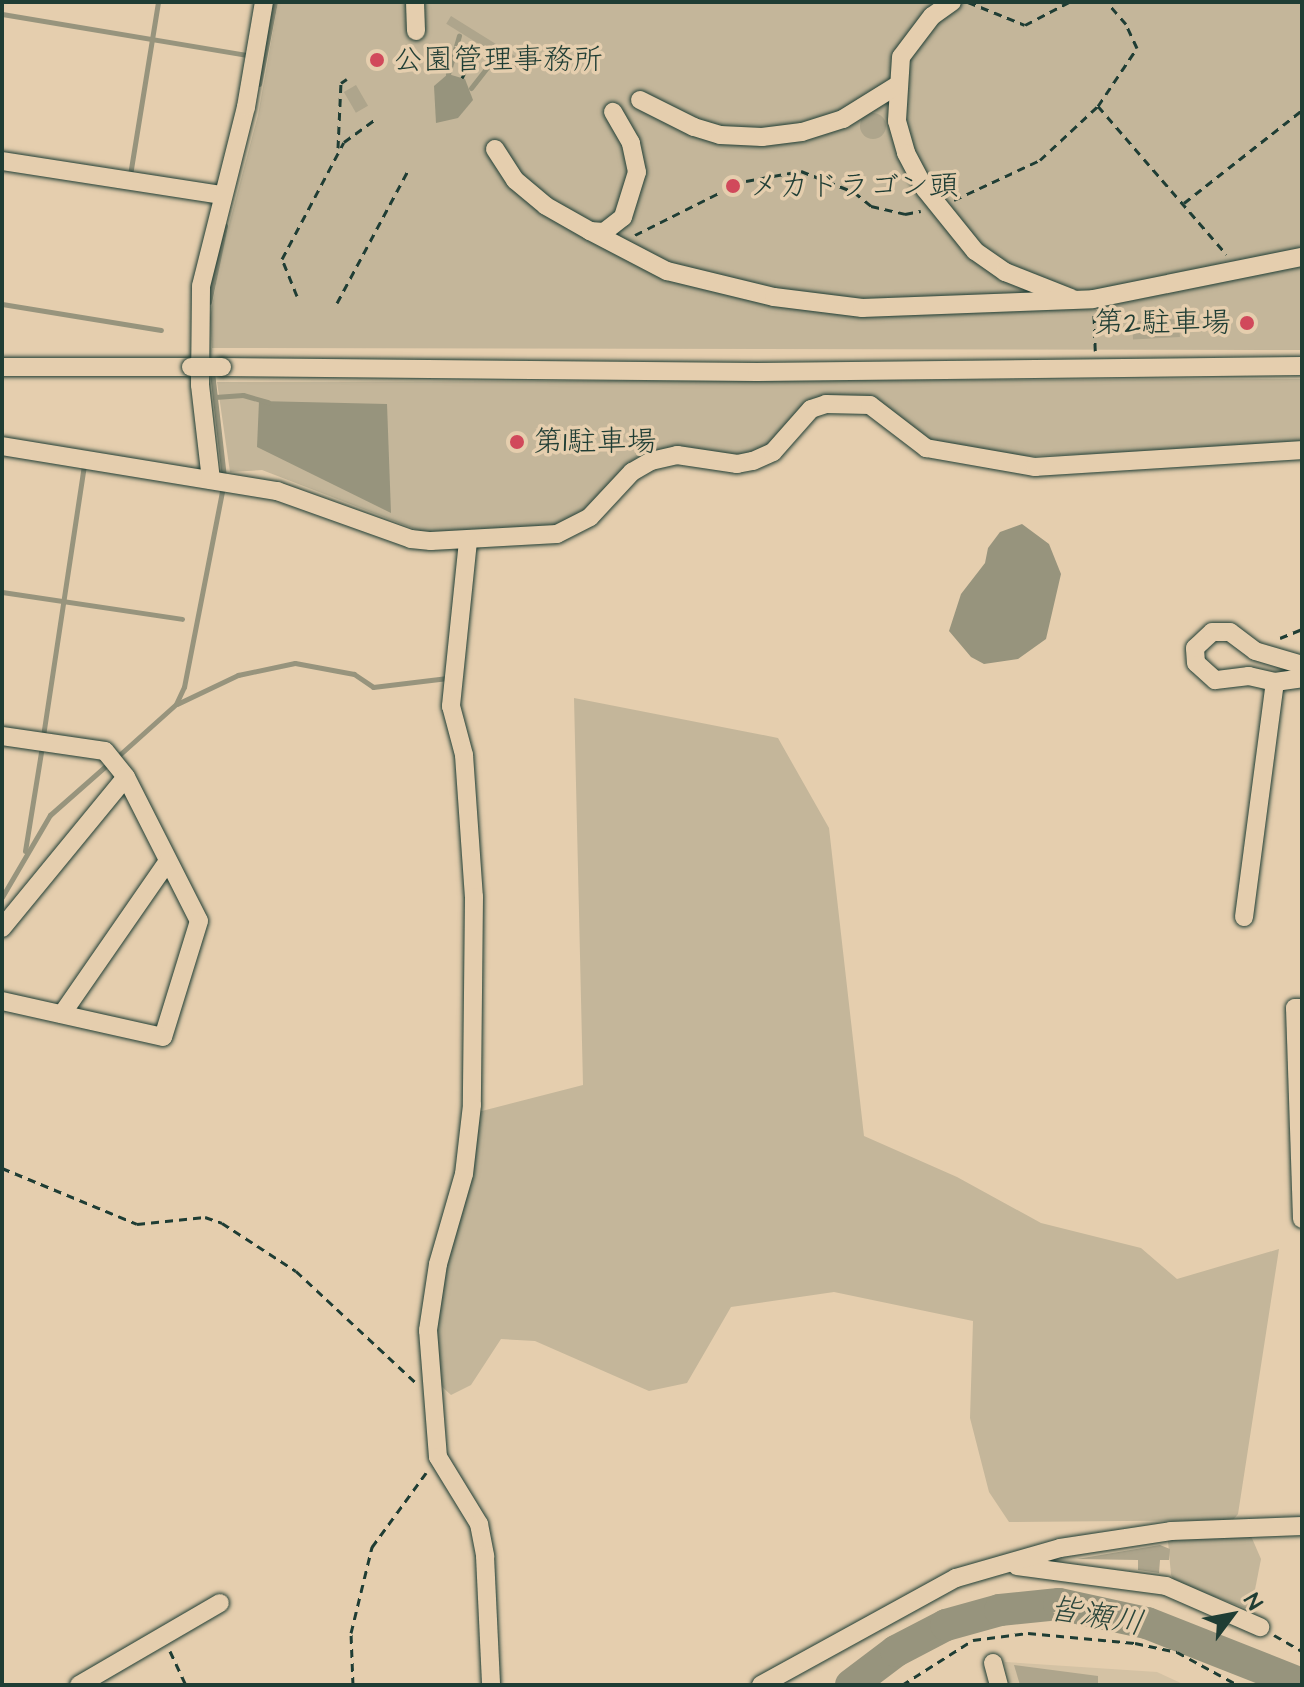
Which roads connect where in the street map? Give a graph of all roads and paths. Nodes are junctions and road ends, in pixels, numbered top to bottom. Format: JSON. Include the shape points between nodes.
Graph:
{"nodes":[{"id":1,"x":264,"y":2,"type":"edge"},
{"id":2,"x":415,"y":2,"type":"edge"},
{"id":3,"x":952,"y":2,"type":"edge"},
{"id":4,"x":968,"y":2,"type":"edge"},
{"id":5,"x":1069,"y":2,"type":"edge"},
{"id":6,"x":1107,"y":2,"type":"edge"},
{"id":7,"x":416,"y":31,"type":"dead end"},
{"id":8,"x":470,"y":62,"type":"dead end"},
{"id":9,"x":462,"y":78,"type":"dead end"},
{"id":10,"x":347,"y":79,"type":"dead end"},
{"id":11,"x":899,"y":84,"type":"junction"},
{"id":12,"x":640,"y":100,"type":"dead end"},
{"id":13,"x":1098,"y":106,"type":"junction"},
{"id":14,"x":1302,"y":110,"type":"edge"},
{"id":15,"x":613,"y":112,"type":"dead end"},
{"id":16,"x":374,"y":120,"type":"dead end"},
{"id":17,"x":1075,"y":133,"type":"dead end"},
{"id":18,"x":495,"y":149,"type":"dead end"},
{"id":19,"x":338,"y":152,"type":"junction"},
{"id":20,"x":2,"y":161,"type":"edge"},
{"id":21,"x":409,"y":169,"type":"dead end"},
{"id":22,"x":757,"y":177,"type":"dead end"},
{"id":23,"x":746,"y":181,"type":"dead end"},
{"id":24,"x":721,"y":192,"type":"dead end"},
{"id":25,"x":221,"y":195,"type":"junction"},
{"id":26,"x":1184,"y":203,"type":"junction"},
{"id":27,"x":590,"y":231,"type":"junction"},
{"id":28,"x":614,"y":245,"type":"junction"},
{"id":29,"x":1302,"y":257,"type":"edge"},
{"id":30,"x":1239,"y":269,"type":"junction"},
{"id":31,"x":297,"y":296,"type":"dead end"},
{"id":32,"x":1074,"y":299,"type":"junction"},
{"id":33,"x":1093,"y":299,"type":"junction"},
{"id":34,"x":337,"y":303,"type":"dead end"},
{"id":35,"x":1096,"y":365,"type":"junction"},
{"id":36,"x":1302,"y":366,"type":"edge"},
{"id":37,"x":2,"y":367,"type":"edge"},
{"id":38,"x":2,"y":446,"type":"edge"},
{"id":39,"x":1302,"y":450,"type":"edge"},
{"id":40,"x":220,"y":480,"type":"junction"},
{"id":41,"x":468,"y":541,"type":"junction"},
{"id":42,"x":1302,"y":665,"type":"edge"},
{"id":43,"x":1302,"y":678,"type":"edge"},
{"id":44,"x":1275,"y":682,"type":"junction"},
{"id":45,"x":2,"y":736,"type":"edge"},
{"id":46,"x":122,"y":772,"type":"junction"},
{"id":47,"x":168,"y":861,"type":"junction"},
{"id":48,"x":1244,"y":917,"type":"dead end"},
{"id":49,"x":2,"y":928,"type":"edge"},
{"id":50,"x":2,"y":1001,"type":"edge"},
{"id":51,"x":1302,"y":1008,"type":"edge"},
{"id":52,"x":62,"y":1014,"type":"junction"},
{"id":53,"x":2,"y":1168,"type":"edge"},
{"id":54,"x":1302,"y":1219,"type":"edge"},
{"id":55,"x":436,"y":1400,"type":"junction"},
{"id":56,"x":438,"y":1457,"type":"junction"},
{"id":57,"x":1302,"y":1526,"type":"edge"},
{"id":58,"x":1010,"y":1565,"type":"junction"},
{"id":59,"x":220,"y":1603,"type":"dead end"},
{"id":60,"x":1260,"y":1627,"type":"joint"},
{"id":61,"x":163,"y":1636,"type":"junction"},
{"id":62,"x":1302,"y":1651,"type":"edge"},
{"id":63,"x":993,"y":1663,"type":"dead end"},
{"id":64,"x":79,"y":1685,"type":"edge"},
{"id":65,"x":186,"y":1685,"type":"edge"},
{"id":66,"x":353,"y":1685,"type":"edge"},
{"id":67,"x":491,"y":1685,"type":"edge"},
{"id":68,"x":761,"y":1685,"type":"edge"},
{"id":69,"x":902,"y":1685,"type":"edge"},
{"id":70,"x":999,"y":1685,"type":"edge"},
{"id":71,"x":1238,"y":1685,"type":"edge"}],
"edges":[{"from":1,"to":25,"type":"street","via":[[246,107]]},
{"from":2,"to":7,"type":"street"},
{"from":3,"to":11,"type":"street","via":[[932,16],[901,57]]},
{"from":4,"to":5,"type":"path","via":[[1025,25]]},
{"from":6,"to":13,"type":"path","via":[[1137,48]]},
{"from":8,"to":9,"type":"path"},
{"from":10,"to":19,"type":"path","via":[[341,83]]},
{"from":11,"to":12,"type":"street","via":[[843,119],[762,137],[720,135]]},
{"from":11,"to":32,"type":"street","via":[[897,121],[906,153],[956,232],[1005,272]]},
{"from":13,"to":17,"type":"path"},
{"from":13,"to":26,"type":"path"},
{"from":14,"to":26,"type":"path"},
{"from":15,"to":27,"type":"street","via":[[635,159],[634,191],[613,229]]},
{"from":16,"to":19,"type":"path"},
{"from":18,"to":27,"type":"street","via":[[523,187]]},
{"from":19,"to":31,"type":"path","via":[[282,259]]},
{"from":20,"to":25,"type":"street"},
{"from":21,"to":34,"type":"path"},
{"from":22,"to":23,"type":"path"},
{"from":24,"to":28,"type":"path"},
{"from":25,"to":40,"type":"street","via":[[198,321]]},
{"from":26,"to":30,"type":"path"},
{"from":27,"to":28,"type":"street"},
{"from":28,"to":32,"type":"street","via":[[644,263],[690,277],[774,297],[862,308]]},
{"from":29,"to":30,"type":"street"},
{"from":30,"to":33,"type":"street"},
{"from":32,"to":33,"type":"street"},
{"from":33,"to":35,"type":"path"},
{"from":35,"to":36,"type":"street"},
{"from":35,"to":37,"type":"street","bridge":true,"via":[[757,372]]},
{"from":38,"to":40,"type":"street"},
{"from":39,"to":41,"type":"street","via":[[1035,467],[926,448],[870,405],[826,404],[811,409],[773,452],[753,461],[737,464],[677,455],[651,461],[632,472],[575,527],[557,534]]},
{"from":40,"to":41,"type":"street","via":[[277,491],[411,539]]},
{"from":41,"to":55,"type":"street","via":[[451,706],[464,755],[474,897],[472,1105],[464,1174],[438,1264],[428,1330]]},
{"from":42,"to":44,"type":"street","via":[[1255,651],[1230,632],[1212,632],[1195,648],[1196,663],[1215,680],[1249,676]]},
{"from":43,"to":44,"type":"street"},
{"from":44,"to":48,"type":"street"},
{"from":45,"to":46,"type":"street","via":[[105,751]]},
{"from":46,"to":47,"type":"street"},
{"from":46,"to":49,"type":"street"},
{"from":47,"to":52,"type":"street"},
{"from":47,"to":52,"type":"street","via":[[199,921],[163,1037]]},
{"from":50,"to":52,"type":"street"},
{"from":51,"to":54,"type":"street","via":[[1295,1008]]},
{"from":53,"to":55,"type":"path","via":[[137,1224],[205,1217],[222,1223],[296,1271]]},
{"from":55,"to":56,"type":"street"},
{"from":56,"to":66,"type":"path","via":[[372,1547],[351,1633]]},
{"from":56,"to":67,"type":"street","via":[[479,1524]]},
{"from":57,"to":58,"type":"street","via":[[1171,1531],[1060,1548]]},
{"from":58,"to":60,"type":"street","via":[[1166,1586]]},
{"from":58,"to":68,"type":"street","via":[[956,1578],[921,1594]]},
{"from":59,"to":61,"type":"street"},
{"from":60,"to":62,"type":"path"},
{"from":61,"to":64,"type":"street"},
{"from":61,"to":65,"type":"path"},
{"from":63,"to":70,"type":"street"},
{"from":69,"to":71,"type":"path","via":[[973,1640],[1028,1633],[1177,1652]]}]}
